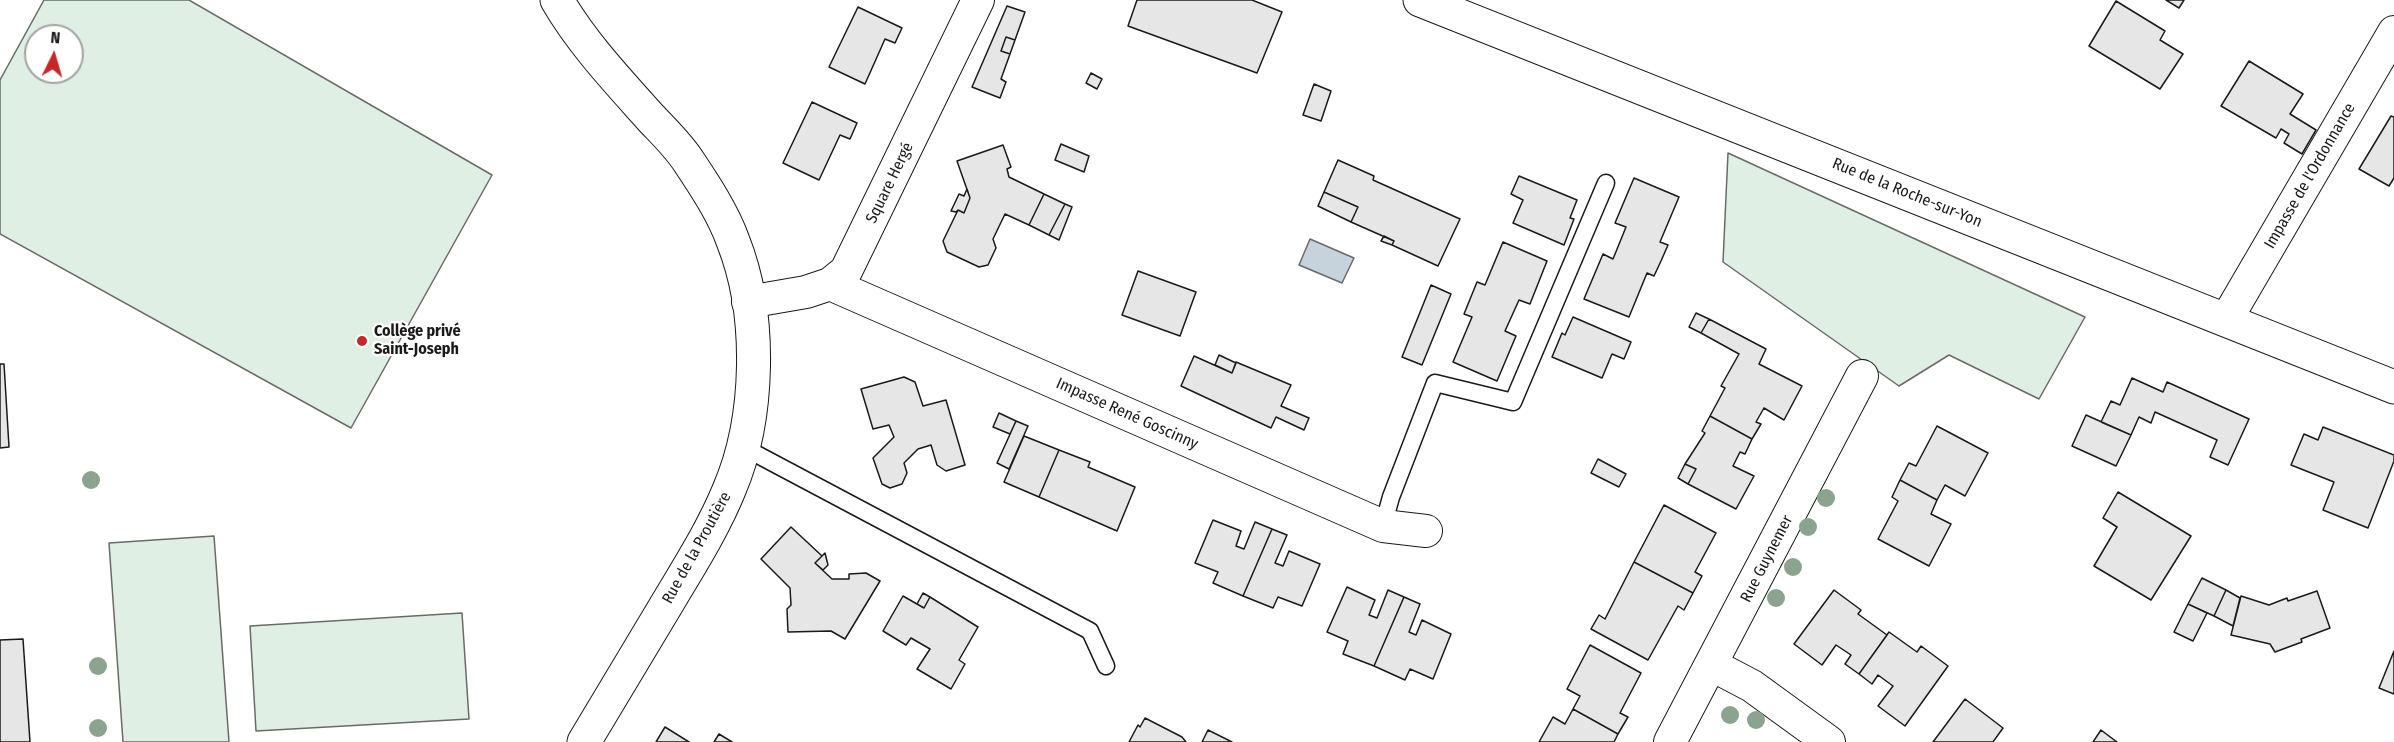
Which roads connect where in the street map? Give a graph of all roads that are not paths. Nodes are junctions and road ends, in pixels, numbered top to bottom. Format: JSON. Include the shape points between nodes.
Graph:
{"nodes":[{"id":1,"x":556,"y":0,"type":"edge"},
{"id":2,"x":978,"y":0,"type":"edge"},
{"id":3,"x":1420,"y":0,"type":"edge"},
{"id":4,"x":2394,"y":32,"type":"edge"},
{"id":5,"x":1606,"y":183,"type":"dead end"},
{"id":6,"x":830,"y":284,"type":"junction"},
{"id":7,"x":748,"y":302,"type":"junction"},
{"id":8,"x":2226,"y":320,"type":"junction"},
{"id":9,"x":1862,"y":376,"type":"dead end"},
{"id":10,"x":2394,"y":387,"type":"edge"},
{"id":11,"x":743,"y":447,"type":"junction"},
{"id":12,"x":1383,"y":526,"type":"junction"},
{"id":13,"x":1426,"y":531,"type":"dead end"},
{"id":14,"x":1712,"y":665,"type":"junction"},
{"id":15,"x":1106,"y":666,"type":"dead end"},
{"id":16,"x":584,"y":742,"type":"edge"},
{"id":17,"x":1670,"y":742,"type":"edge"},
{"id":18,"x":1829,"y":742,"type":"edge"}],
"edges":[{"from":1,"to":7,"type":"main road","name":"Rue de la Proutière","via":[[611,72],[687,159],[712,198],[733,241]]},
{"from":2,"to":6,"type":"street","name":"Square Hergé","via":[[855,256],[846,271]]},
{"from":3,"to":8,"type":"main road","name":"Rue de la Roche-sur-Yon"},
{"from":4,"to":8,"type":"street","name":"Impasse de l'Ordonnance"},
{"from":5,"to":12,"type":"lane","via":[[1513,402],[1435,383]]},
{"from":6,"to":7,"type":"street","name":"Square Hergé"},
{"from":6,"to":12,"type":"street","name":"Impasse René Goscinny"},
{"from":7,"to":11,"type":"main road","name":"Rue de la Proutière","via":[[754,352]]},
{"from":8,"to":10,"type":"main road","name":"Rue de la Roche-sur-Yon"},
{"from":9,"to":14,"type":"street","name":"Rue Guynemer"},
{"from":11,"to":15,"type":"lane","via":[[1090,632]]},
{"from":11,"to":16,"type":"main road","name":"Rue de la Proutière","via":[[730,488],[708,534]]},
{"from":12,"to":13,"type":"street","name":"Impasse René Goscinny"},
{"from":14,"to":17,"type":"street","name":"Rue Guynemer"},
{"from":14,"to":18,"type":"street","via":[[1752,686]]}]}
